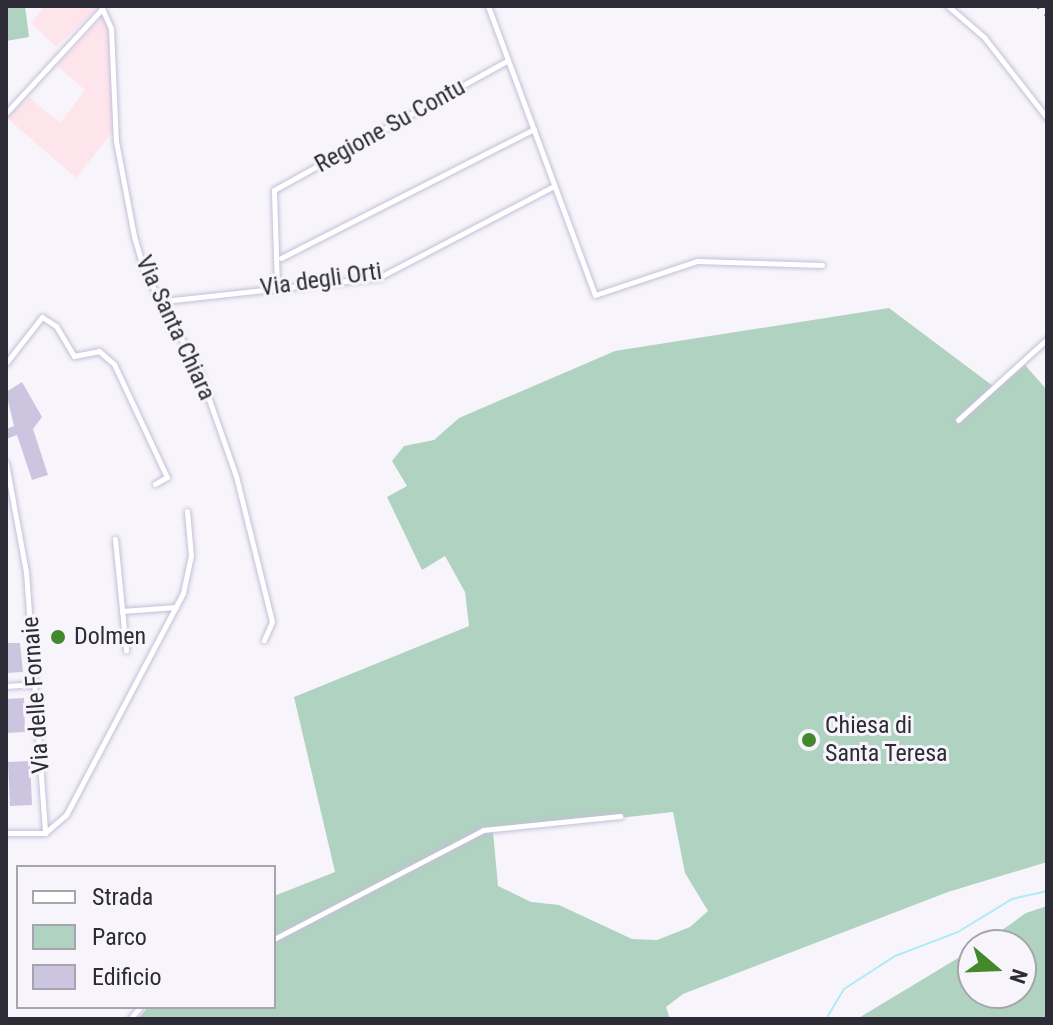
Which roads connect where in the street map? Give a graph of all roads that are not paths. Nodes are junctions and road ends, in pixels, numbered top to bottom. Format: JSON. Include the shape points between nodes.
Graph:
{"nodes":[{"id":1,"x":488,"y":6,"type":"edge"},
{"id":2,"x":948,"y":6,"type":"edge"},
{"id":3,"x":101,"y":7,"type":"edge"},
{"id":4,"x":507,"y":61,"type":"junction"},
{"id":5,"x":6,"y":113,"type":"edge"},
{"id":6,"x":1047,"y":118,"type":"edge"},
{"id":7,"x":534,"y":129,"type":"junction"},
{"id":8,"x":554,"y":186,"type":"junction"},
{"id":9,"x":281,"y":258,"type":"junction"},
{"id":10,"x":822,"y":265,"type":"dead end"},
{"id":11,"x":277,"y":287,"type":"junction"},
{"id":12,"x":164,"y":301,"type":"junction"},
{"id":13,"x":1047,"y":339,"type":"edge"},
{"id":14,"x":6,"y":363,"type":"edge"},
{"id":15,"x":958,"y":420,"type":"dead end"},
{"id":16,"x":6,"y":463,"type":"edge"},
{"id":17,"x":155,"y":484,"type":"dead end"},
{"id":18,"x":15,"y":493,"type":"junction"},
{"id":19,"x":6,"y":495,"type":"edge"},
{"id":20,"x":187,"y":511,"type":"dead end"},
{"id":21,"x":115,"y":539,"type":"dead end"},
{"id":22,"x":176,"y":607,"type":"junction"},
{"id":23,"x":122,"y":611,"type":"junction"},
{"id":24,"x":264,"y":640,"type":"dead end"},
{"id":25,"x":126,"y":650,"type":"dead end"},
{"id":26,"x":36,"y":684,"type":"junction"},
{"id":27,"x":6,"y":686,"type":"edge"},
{"id":28,"x":620,"y":816,"type":"dead end"},
{"id":29,"x":6,"y":833,"type":"edge"},
{"id":30,"x":45,"y":833,"type":"junction"},
{"id":31,"x":276,"y":938,"type":"edge"}],
"edges":[{"from":1,"to":4,"type":"street"},
{"from":2,"to":6,"type":"street","via":[[984,37]]},
{"from":3,"to":5,"type":"street"},
{"from":3,"to":12,"type":"street","name":"Via Santa Chiara","via":[[113,42],[116,141],[128,210],[144,271]]},
{"from":4,"to":7,"type":"street"},
{"from":4,"to":9,"type":"street","name":"Regione Su Contu","via":[[274,190]]},
{"from":7,"to":8,"type":"street"},
{"from":7,"to":9,"type":"street"},
{"from":8,"to":10,"type":"street","via":[[599,298],[684,262]]},
{"from":8,"to":11,"type":"street","name":"Via degli Orti","via":[[380,277]]},
{"from":9,"to":11,"type":"street"},
{"from":11,"to":12,"type":"street","name":"Via degli Orti"},
{"from":12,"to":24,"type":"street","name":"Via Santa Chiara","via":[[199,371],[236,476],[272,622]]},
{"from":13,"to":15,"type":"street"},
{"from":14,"to":17,"type":"street","via":[[42,317],[56,326],[74,356],[99,351],[114,364],[167,477]]},
{"from":16,"to":18,"type":"street","name":"Via delle Fornaie"},
{"from":18,"to":19,"type":"street"},
{"from":18,"to":26,"type":"street","name":"Via delle Fornaie"},
{"from":20,"to":22,"type":"street","via":[[191,556]]},
{"from":21,"to":23,"type":"street"},
{"from":22,"to":23,"type":"street"},
{"from":22,"to":30,"type":"street","via":[[66,815]]},
{"from":23,"to":25,"type":"street"},
{"from":26,"to":27,"type":"street"},
{"from":26,"to":30,"type":"street","name":"Via delle Fornaie"},
{"from":28,"to":31,"type":"street","via":[[483,830]]},
{"from":29,"to":30,"type":"street"}]}
